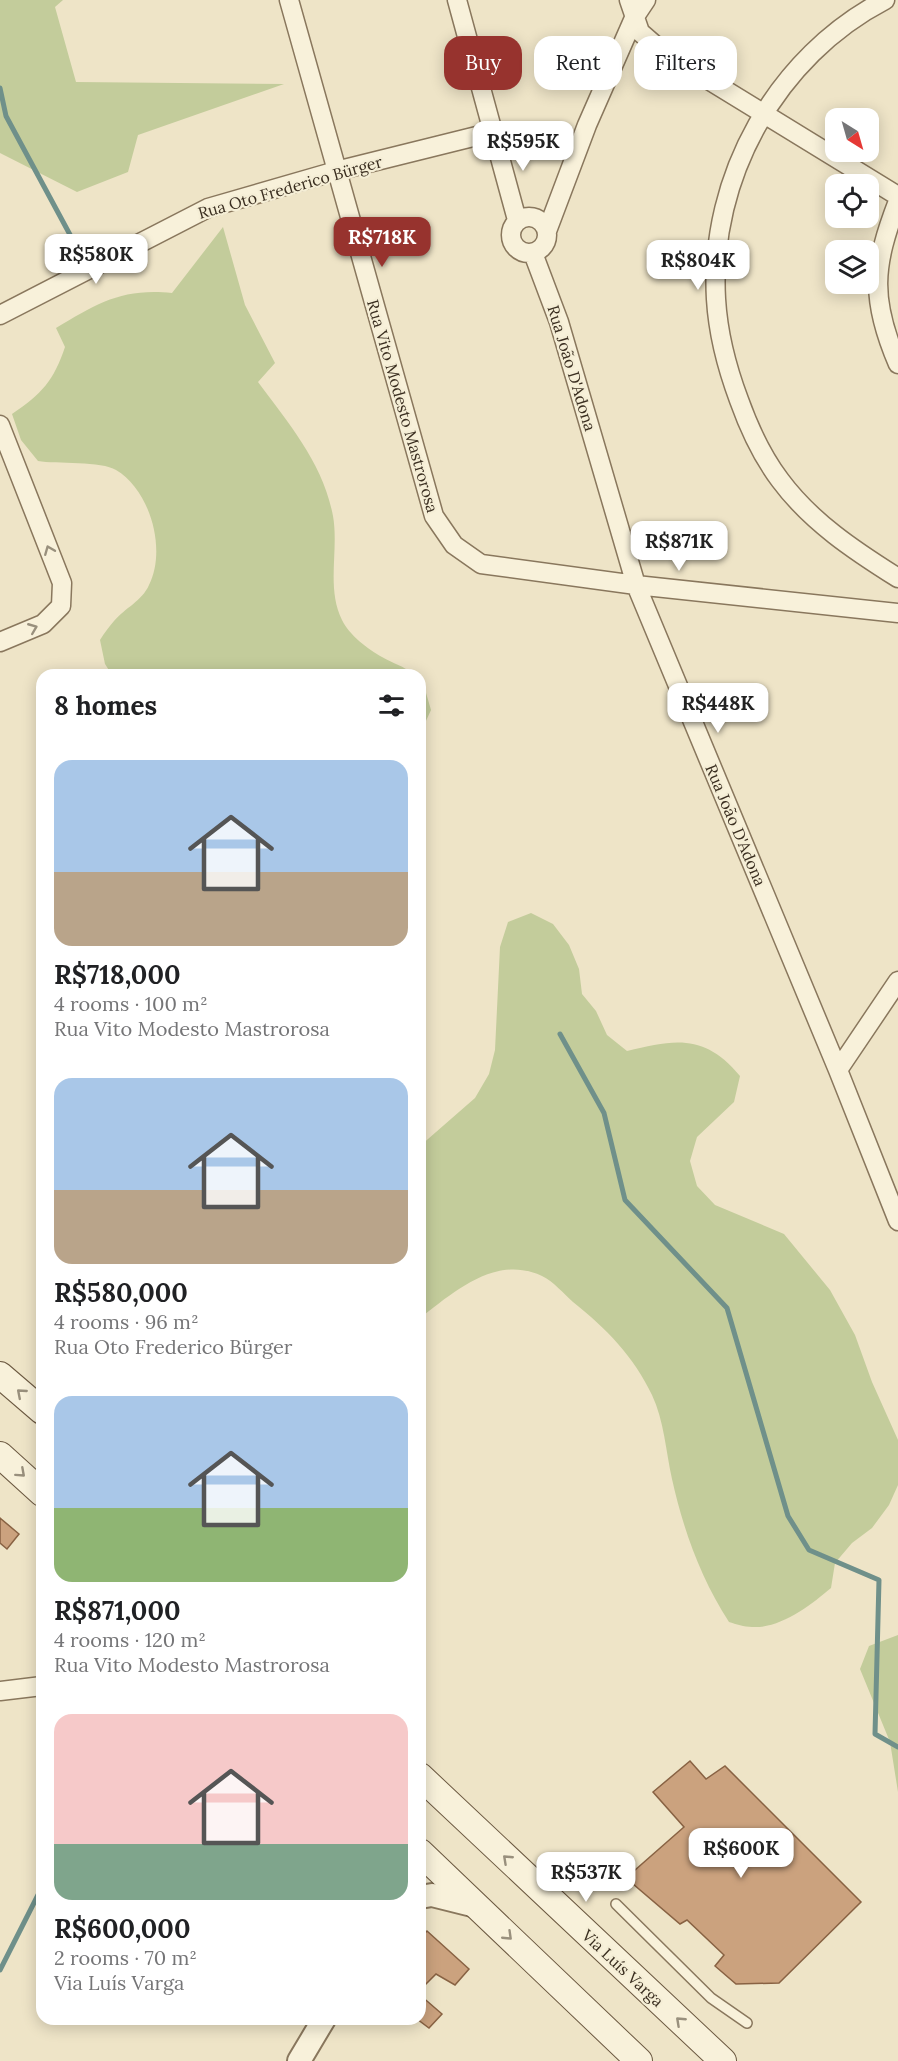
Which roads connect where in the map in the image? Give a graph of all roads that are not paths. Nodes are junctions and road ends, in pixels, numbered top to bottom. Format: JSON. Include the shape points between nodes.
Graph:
{"nodes":[{"id":1,"x":289,"y":0,"type":"edge"},
{"id":2,"x":457,"y":0,"type":"edge"},
{"id":3,"x":646,"y":0,"type":"edge"},
{"id":4,"x":885,"y":0,"type":"edge"},
{"id":5,"x":632,"y":9,"type":"edge"},
{"id":6,"x":763,"y":113,"type":"junction"},
{"id":7,"x":493,"y":132,"type":"junction"},
{"id":8,"x":336,"y":171,"type":"junction"},
{"id":9,"x":898,"y":196,"type":"edge"},
{"id":10,"x":898,"y":201,"type":"edge"},
{"id":11,"x":517,"y":220,"type":"junction"},
{"id":12,"x":547,"y":231,"type":"junction"},
{"id":13,"x":533,"y":253,"type":"junction"},
{"id":14,"x":0,"y":315,"type":"edge"},
{"id":15,"x":898,"y":364,"type":"edge"},
{"id":16,"x":0,"y":426,"type":"edge"},
{"id":17,"x":898,"y":579,"type":"edge"},
{"id":18,"x":636,"y":585,"type":"junction"},
{"id":19,"x":898,"y":613,"type":"edge"},
{"id":20,"x":0,"y":642,"type":"edge"},
{"id":21,"x":898,"y":981,"type":"edge"},
{"id":22,"x":838,"y":1070,"type":"junction"},
{"id":23,"x":898,"y":1221,"type":"edge"},
{"id":24,"x":0,"y":1375,"type":"edge"},
{"id":25,"x":36,"y":1406,"type":"edge"},
{"id":26,"x":0,"y":1455,"type":"edge"},
{"id":27,"x":36,"y":1488,"type":"edge"},
{"id":28,"x":36,"y":1687,"type":"edge"},
{"id":29,"x":0,"y":1691,"type":"edge"},
{"id":30,"x":426,"y":1782,"type":"edge"},
{"id":31,"x":426,"y":1795,"type":"edge"},
{"id":32,"x":454,"y":1808,"type":"junction"},
{"id":33,"x":426,"y":1858,"type":"edge"},
{"id":34,"x":426,"y":1896,"type":"edge"},
{"id":35,"x":616,"y":1904,"type":"dead end"},
{"id":36,"x":476,"y":1906,"type":"junction"},
{"id":37,"x":747,"y":2023,"type":"dead end"},
{"id":38,"x":320,"y":2025,"type":"edge"},
{"id":39,"x":299,"y":2061,"type":"edge"},
{"id":40,"x":639,"y":2061,"type":"edge"},
{"id":41,"x":723,"y":2061,"type":"edge"}],
"edges":[{"from":1,"to":8,"type":"street","name":"Rua Vito Modesto Mastrorosa"},
{"from":2,"to":7,"type":"street"},
{"from":3,"to":5,"type":"street"},
{"from":4,"to":6,"type":"street","via":[[854,16],[812,51]]},
{"from":5,"to":6,"type":"street","via":[[640,32],[663,52]]},
{"from":5,"to":12,"type":"street"},
{"from":6,"to":9,"type":"street"},
{"from":6,"to":17,"type":"street","via":[[737,164],[719,229],[716,299],[728,369],[750,429],[780,480],[818,522]]},
{"from":7,"to":8,"type":"street","name":"Rua Oto Frederico Bürger"},
{"from":7,"to":11,"type":"street"},
{"from":8,"to":14,"type":"street","name":"Rua Oto Frederico Bürger","via":[[208,208]]},
{"from":8,"to":18,"type":"street","name":"Rua Vito Modesto Mastrorosa","via":[[434,516],[454,545],[481,564]]},
{"from":10,"to":15,"type":"street","via":[[883,241],[876,288],[883,329]]},
{"from":11,"to":12,"type":"street","via":[[535,218]]},
{"from":11,"to":13,"type":"street","via":[[511,231],[512,243],[521,252]]},
{"from":12,"to":13,"type":"street","via":[[543,247]]},
{"from":13,"to":18,"type":"street","name":"Rua João D'Adona","via":[[560,322]]},
{"from":20,"to":16,"type":"street","one_way":true,"via":[[43,624],[61,606],[62,583]]},
{"from":18,"to":19,"type":"street","name":"Rua Vito Modesto Mastrorosa"},
{"from":18,"to":22,"type":"street","name":"Rua João D'Adona"},
{"from":21,"to":22,"type":"street"},
{"from":22,"to":23,"type":"street","name":"Rua João D'Adona"},
{"from":25,"to":24,"type":"main road","one_way":true},
{"from":26,"to":27,"type":"main road","one_way":true},
{"from":28,"to":29,"type":"street"},
{"from":30,"to":32,"type":"main road","name":"Via Luís Varga"},
{"from":31,"to":32,"type":"main road","via":[[437,1805]]},
{"from":41,"to":32,"type":"main road","name":"Via Luís Varga","one_way":true},
{"from":33,"to":36,"type":"main road"},
{"from":34,"to":36,"type":"street"},
{"from":35,"to":37,"type":"lane","via":[[711,1998]]},
{"from":36,"to":40,"type":"main road","one_way":true},
{"from":38,"to":39,"type":"street"}]}
